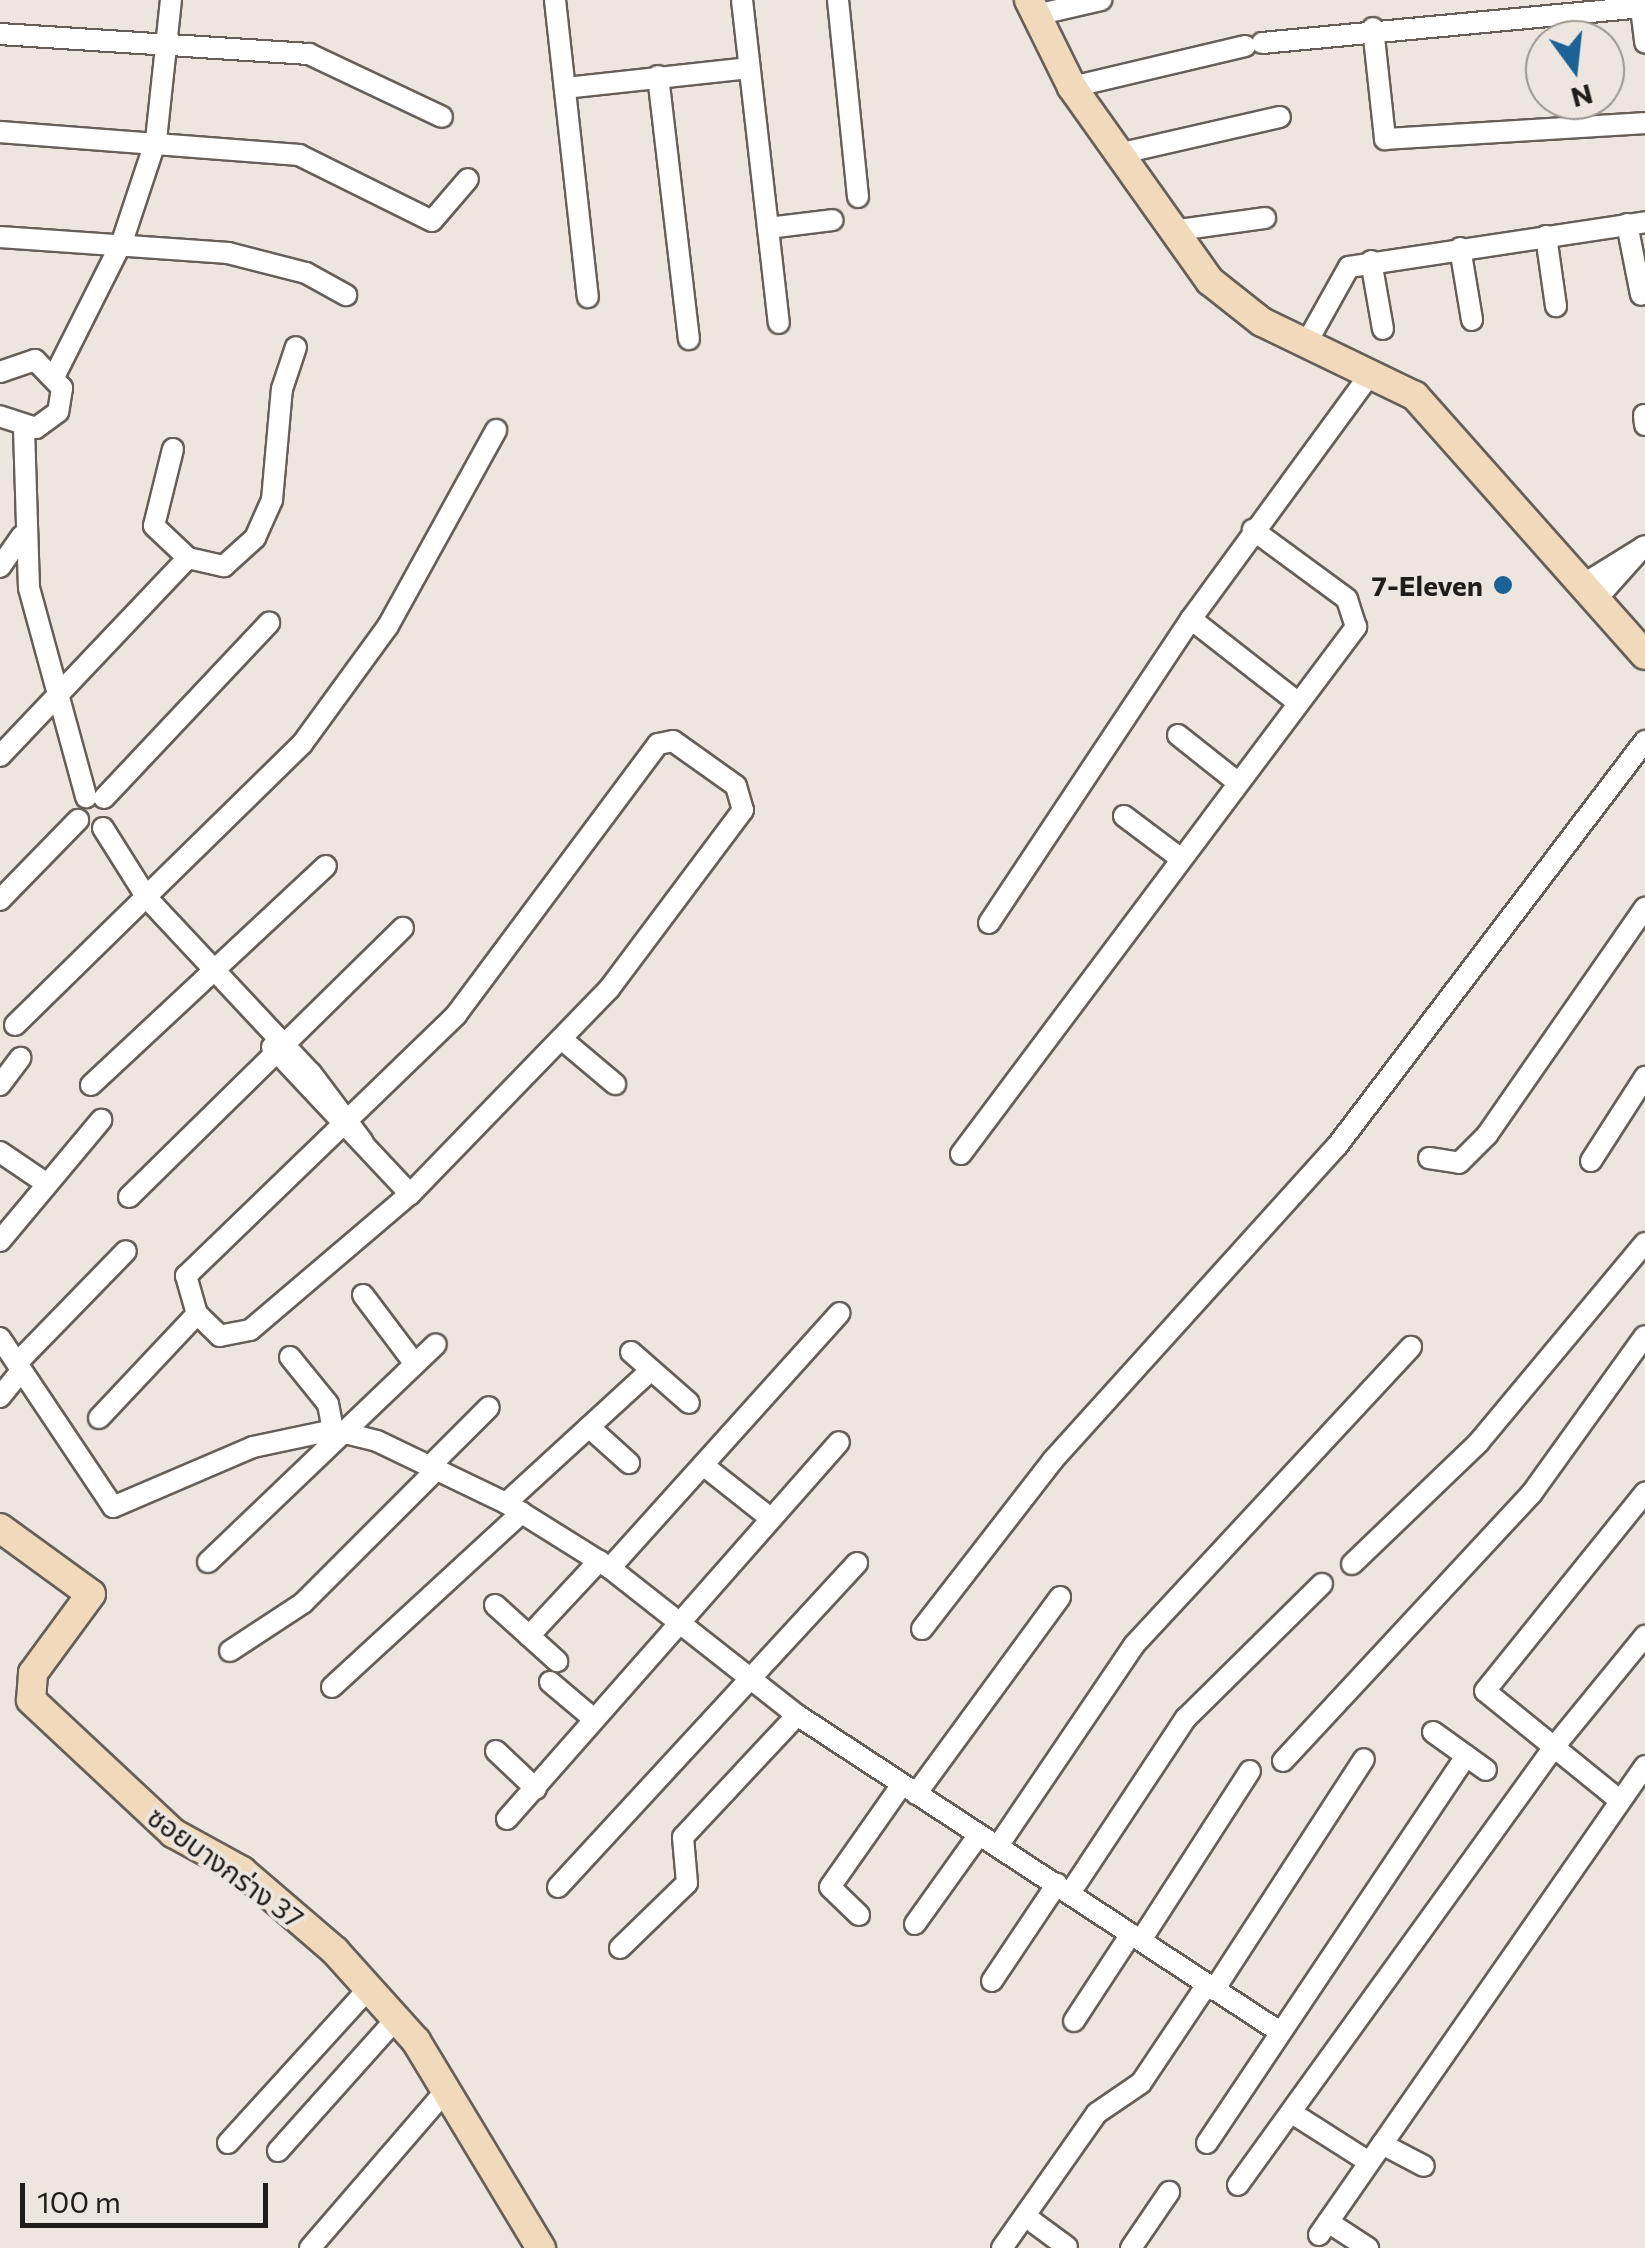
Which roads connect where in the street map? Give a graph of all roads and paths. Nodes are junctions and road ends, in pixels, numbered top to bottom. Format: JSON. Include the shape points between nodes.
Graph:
{"nodes":[{"id":1,"x":171,"y":0,"type":"edge"},
{"id":2,"x":555,"y":0,"type":"edge"},
{"id":3,"x":742,"y":0,"type":"edge"},
{"id":4,"x":838,"y":0,"type":"edge"},
{"id":5,"x":1101,"y":0,"type":"edge"},
{"id":6,"x":1032,"y":7,"type":"edge"},
{"id":7,"x":1643,"y":8,"type":"edge"},
{"id":8,"x":1373,"y":28,"type":"junction"},
{"id":9,"x":0,"y":34,"type":"edge"},
{"id":10,"x":1645,"y":44,"type":"edge"},
{"id":11,"x":170,"y":45,"type":"junction"},
{"id":12,"x":749,"y":68,"type":"junction"},
{"id":13,"x":658,"y":76,"type":"junction"},
{"id":14,"x":1072,"y":86,"type":"junction"},
{"id":15,"x":565,"y":88,"type":"junction"},
{"id":16,"x":442,"y":117,"type":"dead end"},
{"id":17,"x":1280,"y":118,"type":"dead end"},
{"id":18,"x":1645,"y":122,"type":"edge"},
{"id":19,"x":0,"y":132,"type":"edge"},
{"id":20,"x":156,"y":140,"type":"junction"},
{"id":21,"x":1118,"y":154,"type":"junction"},
{"id":22,"x":468,"y":179,"type":"dead end"},
{"id":23,"x":858,"y":197,"type":"dead end"},
{"id":24,"x":1265,"y":218,"type":"dead end"},
{"id":25,"x":833,"y":220,"type":"dead end"},
{"id":26,"x":1636,"y":223,"type":"edge"},
{"id":27,"x":768,"y":228,"type":"junction"},
{"id":28,"x":1170,"y":230,"type":"junction"},
{"id":29,"x":1546,"y":236,"type":"junction"},
{"id":30,"x":0,"y":237,"type":"edge"},
{"id":31,"x":122,"y":242,"type":"junction"},
{"id":32,"x":1460,"y":248,"type":"junction"},
{"id":33,"x":1371,"y":261,"type":"junction"},
{"id":34,"x":346,"y":295,"type":"dead end"},
{"id":35,"x":1641,"y":295,"type":"dead end"},
{"id":36,"x":588,"y":297,"type":"dead end"},
{"id":37,"x":1556,"y":306,"type":"dead end"},
{"id":38,"x":1472,"y":320,"type":"dead end"},
{"id":39,"x":779,"y":323,"type":"dead end"},
{"id":40,"x":1383,"y":329,"type":"dead end"},
{"id":41,"x":689,"y":339,"type":"dead end"},
{"id":42,"x":1307,"y":342,"type":"junction"},
{"id":43,"x":296,"y":347,"type":"dead end"},
{"id":44,"x":0,"y":372,"type":"edge"},
{"id":45,"x":1372,"y":372,"type":"junction"},
{"id":46,"x":56,"y":373,"type":"junction"},
{"id":47,"x":1644,"y":415,"type":"edge"},
{"id":48,"x":0,"y":416,"type":"edge"},
{"id":49,"x":1645,"y":425,"type":"edge"},
{"id":50,"x":24,"y":429,"type":"junction"},
{"id":51,"x":496,"y":430,"type":"dead end"},
{"id":52,"x":173,"y":449,"type":"dead end"},
{"id":53,"x":1254,"y":530,"type":"junction"},
{"id":54,"x":22,"y":536,"type":"junction"},
{"id":55,"x":1644,"y":546,"type":"edge"},
{"id":56,"x":188,"y":558,"type":"junction"},
{"id":57,"x":0,"y":567,"type":"edge"},
{"id":58,"x":1593,"y":589,"type":"junction"},
{"id":59,"x":1191,"y":619,"type":"junction"},
{"id":60,"x":269,"y":623,"type":"dead end"},
{"id":61,"x":1645,"y":655,"type":"edge"},
{"id":62,"x":54,"y":700,"type":"junction"},
{"id":63,"x":1296,"y":701,"type":"junction"},
{"id":64,"x":1178,"y":735,"type":"dead end"},
{"id":65,"x":1645,"y":741,"type":"edge"},
{"id":66,"x":0,"y":756,"type":"edge"},
{"id":67,"x":1236,"y":782,"type":"junction"},
{"id":68,"x":95,"y":798,"type":"junction"},
{"id":69,"x":1124,"y":816,"type":"dead end"},
{"id":70,"x":78,"y":820,"type":"junction"},
{"id":71,"x":102,"y":828,"type":"junction"},
{"id":72,"x":1180,"y":858,"type":"junction"},
{"id":73,"x":326,"y":866,"type":"dead end"},
{"id":74,"x":147,"y":898,"type":"junction"},
{"id":75,"x":0,"y":900,"type":"edge"},
{"id":76,"x":1645,"y":908,"type":"edge"},
{"id":77,"x":988,"y":923,"type":"dead end"},
{"id":78,"x":403,"y":928,"type":"dead end"},
{"id":79,"x":212,"y":976,"type":"junction"},
{"id":80,"x":16,"y":1026,"type":"dead end"},
{"id":81,"x":564,"y":1041,"type":"junction"},
{"id":82,"x":275,"y":1045,"type":"junction"},
{"id":83,"x":20,"y":1058,"type":"dead end"},
{"id":84,"x":1645,"y":1077,"type":"edge"},
{"id":85,"x":614,"y":1084,"type":"dead end"},
{"id":86,"x":0,"y":1085,"type":"edge"},
{"id":87,"x":91,"y":1085,"type":"dead end"},
{"id":88,"x":101,"y":1120,"type":"dead end"},
{"id":89,"x":345,"y":1123,"type":"junction"},
{"id":90,"x":0,"y":1152,"type":"edge"},
{"id":91,"x":961,"y":1154,"type":"dead end"},
{"id":92,"x":1430,"y":1158,"type":"dead end"},
{"id":93,"x":1592,"y":1160,"type":"dead end"},
{"id":94,"x":48,"y":1184,"type":"junction"},
{"id":95,"x":410,"y":1194,"type":"junction"},
{"id":96,"x":128,"y":1197,"type":"dead end"},
{"id":97,"x":0,"y":1241,"type":"edge"},
{"id":98,"x":1645,"y":1243,"type":"edge"},
{"id":99,"x":126,"y":1250,"type":"dead end"},
{"id":100,"x":363,"y":1295,"type":"dead end"},
{"id":101,"x":840,"y":1313,"type":"dead end"},
{"id":102,"x":196,"y":1314,"type":"junction"},
{"id":103,"x":0,"y":1338,"type":"edge"},
{"id":104,"x":1644,"y":1340,"type":"edge"},
{"id":105,"x":436,"y":1344,"type":"dead end"},
{"id":106,"x":1410,"y":1347,"type":"dead end"},
{"id":107,"x":630,"y":1352,"type":"dead end"},
{"id":108,"x":290,"y":1357,"type":"dead end"},
{"id":109,"x":415,"y":1364,"type":"junction"},
{"id":110,"x":19,"y":1367,"type":"junction"},
{"id":111,"x":650,"y":1370,"type":"junction"},
{"id":112,"x":0,"y":1398,"type":"edge"},
{"id":113,"x":689,"y":1404,"type":"dead end"},
{"id":114,"x":489,"y":1408,"type":"dead end"},
{"id":115,"x":99,"y":1418,"type":"dead end"},
{"id":116,"x":589,"y":1427,"type":"junction"},
{"id":117,"x":338,"y":1431,"type":"junction"},
{"id":118,"x":839,"y":1442,"type":"dead end"},
{"id":119,"x":629,"y":1462,"type":"dead end"},
{"id":120,"x":703,"y":1464,"type":"junction"},
{"id":121,"x":433,"y":1468,"type":"junction"},
{"id":122,"x":1645,"y":1493,"type":"edge"},
{"id":123,"x":514,"y":1507,"type":"junction"},
{"id":124,"x":770,"y":1518,"type":"junction"},
{"id":125,"x":0,"y":1528,"type":"edge"},
{"id":126,"x":208,"y":1562,"type":"dead end"},
{"id":127,"x":858,"y":1563,"type":"dead end"},
{"id":128,"x":605,"y":1564,"type":"junction"},
{"id":129,"x":1352,"y":1564,"type":"dead end"},
{"id":130,"x":1322,"y":1584,"type":"dead end"},
{"id":131,"x":1060,"y":1597,"type":"dead end"},
{"id":132,"x":495,"y":1604,"type":"dead end"},
{"id":133,"x":677,"y":1620,"type":"junction"},
{"id":134,"x":922,"y":1629,"type":"dead end"},
{"id":135,"x":529,"y":1636,"type":"junction"},
{"id":136,"x":1645,"y":1636,"type":"edge"},
{"id":137,"x":230,"y":1651,"type":"dead end"},
{"id":138,"x":557,"y":1661,"type":"dead end"},
{"id":139,"x":750,"y":1680,"type":"junction"},
{"id":140,"x":550,"y":1682,"type":"dead end"},
{"id":141,"x":332,"y":1687,"type":"dead end"},
{"id":142,"x":589,"y":1715,"type":"junction"},
{"id":143,"x":797,"y":1715,"type":"junction"},
{"id":144,"x":1433,"y":1732,"type":"dead end"},
{"id":145,"x":1554,"y":1747,"type":"junction"},
{"id":146,"x":496,"y":1751,"type":"dead end"},
{"id":147,"x":1466,"y":1756,"type":"junction"},
{"id":148,"x":1364,"y":1759,"type":"dead end"},
{"id":149,"x":1282,"y":1761,"type":"dead end"},
{"id":150,"x":1645,"y":1766,"type":"edge"},
{"id":151,"x":1486,"y":1770,"type":"dead end"},
{"id":152,"x":1250,"y":1771,"type":"dead end"},
{"id":153,"x":536,"y":1789,"type":"junction"},
{"id":154,"x":908,"y":1790,"type":"junction"},
{"id":155,"x":1618,"y":1800,"type":"junction"},
{"id":156,"x":507,"y":1818,"type":"dead end"},
{"id":157,"x":988,"y":1841,"type":"junction"},
{"id":158,"x":558,"y":1887,"type":"dead end"},
{"id":159,"x":1064,"y":1888,"type":"junction"},
{"id":160,"x":859,"y":1915,"type":"dead end"},
{"id":161,"x":915,"y":1924,"type":"dead end"},
{"id":162,"x":1136,"y":1937,"type":"junction"},
{"id":163,"x":620,"y":1948,"type":"dead end"},
{"id":164,"x":992,"y":1981,"type":"dead end"},
{"id":165,"x":370,"y":1988,"type":"junction"},
{"id":166,"x":1210,"y":1988,"type":"junction"},
{"id":167,"x":397,"y":2018,"type":"junction"},
{"id":168,"x":1074,"y":2021,"type":"dead end"},
{"id":169,"x":1280,"y":2032,"type":"junction"},
{"id":170,"x":448,"y":2088,"type":"junction"},
{"id":171,"x":1292,"y":2113,"type":"junction"},
{"id":172,"x":228,"y":2143,"type":"dead end"},
{"id":173,"x":1206,"y":2143,"type":"dead end"},
{"id":174,"x":1382,"y":2144,"type":"junction"},
{"id":175,"x":278,"y":2151,"type":"dead end"},
{"id":176,"x":1369,"y":2162,"type":"junction"},
{"id":177,"x":1424,"y":2166,"type":"dead end"},
{"id":178,"x":1238,"y":2185,"type":"dead end"},
{"id":179,"x":1169,"y":2192,"type":"dead end"},
{"id":180,"x":1024,"y":2216,"type":"junction"},
{"id":181,"x":310,"y":2248,"type":"edge"},
{"id":182,"x":541,"y":2248,"type":"edge"},
{"id":183,"x":1002,"y":2248,"type":"edge"},
{"id":184,"x":1067,"y":2248,"type":"edge"},
{"id":185,"x":1131,"y":2248,"type":"edge"},
{"id":186,"x":1368,"y":2248,"type":"edge"}],
"edges":[{"from":1,"to":11,"type":"street"},
{"from":2,"to":15,"type":"street"},
{"from":3,"to":12,"type":"street"},
{"from":4,"to":23,"type":"street"},
{"from":5,"to":6,"type":"street"},
{"from":6,"to":14,"type":"street"},
{"from":7,"to":8,"type":"street"},
{"from":7,"to":10,"type":"street"},
{"from":8,"to":14,"type":"street","via":[[1254,45]]},
{"from":8,"to":18,"type":"street","via":[[1385,139]]},
{"from":9,"to":11,"type":"street"},
{"from":11,"to":16,"type":"street","via":[[309,54]]},
{"from":11,"to":20,"type":"street"},
{"from":12,"to":13,"type":"street"},
{"from":12,"to":27,"type":"street"},
{"from":13,"to":15,"type":"street"},
{"from":13,"to":41,"type":"street"},
{"from":14,"to":21,"type":"street"},
{"from":15,"to":36,"type":"street"},
{"from":17,"to":21,"type":"street"},
{"from":19,"to":20,"type":"street"},
{"from":20,"to":22,"type":"street","via":[[299,155],[432,221]]},
{"from":20,"to":31,"type":"street"},
{"from":21,"to":28,"type":"street"},
{"from":24,"to":28,"type":"street"},
{"from":25,"to":27,"type":"street"},
{"from":26,"to":29,"type":"street"},
{"from":26,"to":35,"type":"street"},
{"from":27,"to":39,"type":"street"},
{"from":28,"to":42,"type":"street","via":[[1238,306]]},
{"from":29,"to":32,"type":"street"},
{"from":29,"to":37,"type":"street"},
{"from":30,"to":31,"type":"street"},
{"from":31,"to":34,"type":"street","via":[[269,261]]},
{"from":31,"to":46,"type":"street"},
{"from":32,"to":33,"type":"street"},
{"from":32,"to":38,"type":"street"},
{"from":33,"to":40,"type":"street"},
{"from":33,"to":42,"type":"street","via":[[1342,272]]},
{"from":42,"to":45,"type":"street"},
{"from":43,"to":56,"type":"street","via":[[279,412],[280,468],[255,538],[224,566]]},
{"from":44,"to":46,"type":"street","via":[[36,360]]},
{"from":45,"to":53,"type":"street"},
{"from":45,"to":58,"type":"street","via":[[1438,420]]},
{"from":46,"to":50,"type":"street","via":[[58,412]]},
{"from":47,"to":49,"type":"street"},
{"from":48,"to":50,"type":"street"},
{"from":50,"to":54,"type":"street"},
{"from":51,"to":74,"type":"street","via":[[346,686]]},
{"from":52,"to":56,"type":"street","via":[[151,510],[164,543]]},
{"from":53,"to":59,"type":"street"},
{"from":53,"to":63,"type":"street","via":[[1356,608],[1356,627]]},
{"from":54,"to":57,"type":"street"},
{"from":54,"to":62,"type":"street"},
{"from":55,"to":58,"type":"street"},
{"from":56,"to":62,"type":"street"},
{"from":58,"to":61,"type":"street"},
{"from":59,"to":63,"type":"street"},
{"from":59,"to":77,"type":"street"},
{"from":60,"to":68,"type":"street"},
{"from":62,"to":66,"type":"street"},
{"from":62,"to":68,"type":"street"},
{"from":63,"to":67,"type":"street"},
{"from":64,"to":67,"type":"street"},
{"from":65,"to":134,"type":"street","via":[[1326,1160],[1053,1460]]},
{"from":67,"to":72,"type":"street"},
{"from":68,"to":70,"type":"street"},
{"from":68,"to":71,"type":"street","via":[[111,812]]},
{"from":69,"to":72,"type":"street"},
{"from":70,"to":71,"type":"street"},
{"from":70,"to":75,"type":"street"},
{"from":71,"to":74,"type":"street"},
{"from":72,"to":91,"type":"street"},
{"from":73,"to":79,"type":"street"},
{"from":74,"to":79,"type":"street"},
{"from":74,"to":80,"type":"street"},
{"from":76,"to":92,"type":"street","via":[[1486,1135],[1459,1163]]},
{"from":78,"to":82,"type":"street"},
{"from":79,"to":82,"type":"street"},
{"from":79,"to":87,"type":"street"},
{"from":81,"to":85,"type":"street"},
{"from":81,"to":89,"type":"street","via":[[743,810],[736,786],[672,740],[658,744],[508,955]]},
{"from":81,"to":95,"type":"street"},
{"from":82,"to":89,"type":"street"},
{"from":82,"to":96,"type":"street"},
{"from":83,"to":86,"type":"street"},
{"from":84,"to":93,"type":"street"},
{"from":88,"to":94,"type":"street"},
{"from":89,"to":95,"type":"street"},
{"from":89,"to":102,"type":"street","via":[[186,1276]]},
{"from":90,"to":94,"type":"street"},
{"from":94,"to":97,"type":"street"},
{"from":95,"to":102,"type":"street","via":[[242,1336],[220,1336]]},
{"from":98,"to":129,"type":"street","via":[[1466,1456]]},
{"from":99,"to":110,"type":"street"},
{"from":100,"to":109,"type":"street"},
{"from":101,"to":120,"type":"street"},
{"from":102,"to":115,"type":"street"},
{"from":103,"to":110,"type":"street"},
{"from":104,"to":149,"type":"street","via":[[1532,1494]]},
{"from":105,"to":109,"type":"street"},
{"from":106,"to":157,"type":"street","via":[[1134,1645]]},
{"from":107,"to":111,"type":"street"},
{"from":108,"to":117,"type":"street","via":[[328,1404]]},
{"from":109,"to":117,"type":"street"},
{"from":110,"to":112,"type":"street"},
{"from":110,"to":117,"type":"street","via":[[113,1506],[253,1446]]},
{"from":111,"to":113,"type":"street"},
{"from":111,"to":116,"type":"street"},
{"from":114,"to":121,"type":"street"},
{"from":116,"to":119,"type":"street"},
{"from":116,"to":123,"type":"street"},
{"from":117,"to":121,"type":"street"},
{"from":117,"to":126,"type":"street"},
{"from":118,"to":124,"type":"street"},
{"from":120,"to":124,"type":"street"},
{"from":120,"to":128,"type":"street"},
{"from":121,"to":123,"type":"street"},
{"from":121,"to":137,"type":"street","via":[[302,1603]]},
{"from":122,"to":145,"type":"street","via":[[1485,1690]]},
{"from":123,"to":128,"type":"street"},
{"from":123,"to":141,"type":"street"},
{"from":124,"to":133,"type":"street"},
{"from":125,"to":165,"type":"street","name":"ซอยบางกร่าง 37","via":[[91,1594],[33,1673],[31,1700],[173,1832],[292,1910]]},
{"from":127,"to":139,"type":"street"},
{"from":128,"to":133,"type":"street"},
{"from":128,"to":135,"type":"street"},
{"from":130,"to":159,"type":"street","via":[[1186,1718]]},
{"from":131,"to":154,"type":"street"},
{"from":132,"to":135,"type":"street"},
{"from":133,"to":139,"type":"street"},
{"from":133,"to":142,"type":"street"},
{"from":135,"to":138,"type":"street"},
{"from":136,"to":145,"type":"street"},
{"from":139,"to":143,"type":"street"},
{"from":139,"to":158,"type":"street"},
{"from":140,"to":142,"type":"street"},
{"from":142,"to":153,"type":"street","via":[[579,1746]]},
{"from":143,"to":154,"type":"street"},
{"from":143,"to":163,"type":"street","via":[[683,1837],[687,1883]]},
{"from":144,"to":147,"type":"street"},
{"from":145,"to":155,"type":"street"},
{"from":145,"to":171,"type":"street"},
{"from":146,"to":153,"type":"street"},
{"from":147,"to":151,"type":"street"},
{"from":147,"to":169,"type":"street"},
{"from":148,"to":166,"type":"street"},
{"from":150,"to":155,"type":"street"},
{"from":152,"to":162,"type":"street"},
{"from":153,"to":156,"type":"street"},
{"from":154,"to":157,"type":"street"},
{"from":154,"to":160,"type":"street","via":[[830,1887]]},
{"from":155,"to":174,"type":"street"},
{"from":157,"to":159,"type":"street"},
{"from":157,"to":161,"type":"street"},
{"from":159,"to":162,"type":"street"},
{"from":159,"to":164,"type":"street"},
{"from":162,"to":166,"type":"street"},
{"from":162,"to":168,"type":"street"},
{"from":165,"to":167,"type":"street","name":"ซอยบางกร่าง 37"},
{"from":165,"to":172,"type":"street"},
{"from":166,"to":169,"type":"street"},
{"from":166,"to":180,"type":"street","via":[[1141,2084],[1096,2113]]},
{"from":167,"to":170,"type":"street","name":"ซอยบางกร่าง 37"},
{"from":167,"to":175,"type":"street"},
{"from":169,"to":173,"type":"street"},
{"from":170,"to":181,"type":"street"},
{"from":170,"to":182,"type":"street","name":"ซอยบางกร่าง 37"},
{"from":171,"to":176,"type":"street"},
{"from":171,"to":178,"type":"street"},
{"from":174,"to":176,"type":"street"},
{"from":174,"to":177,"type":"street"},
{"from":176,"to":186,"type":"street","via":[[1324,2228]]},
{"from":179,"to":185,"type":"street"},
{"from":180,"to":183,"type":"street"},
{"from":180,"to":184,"type":"street"}]}
